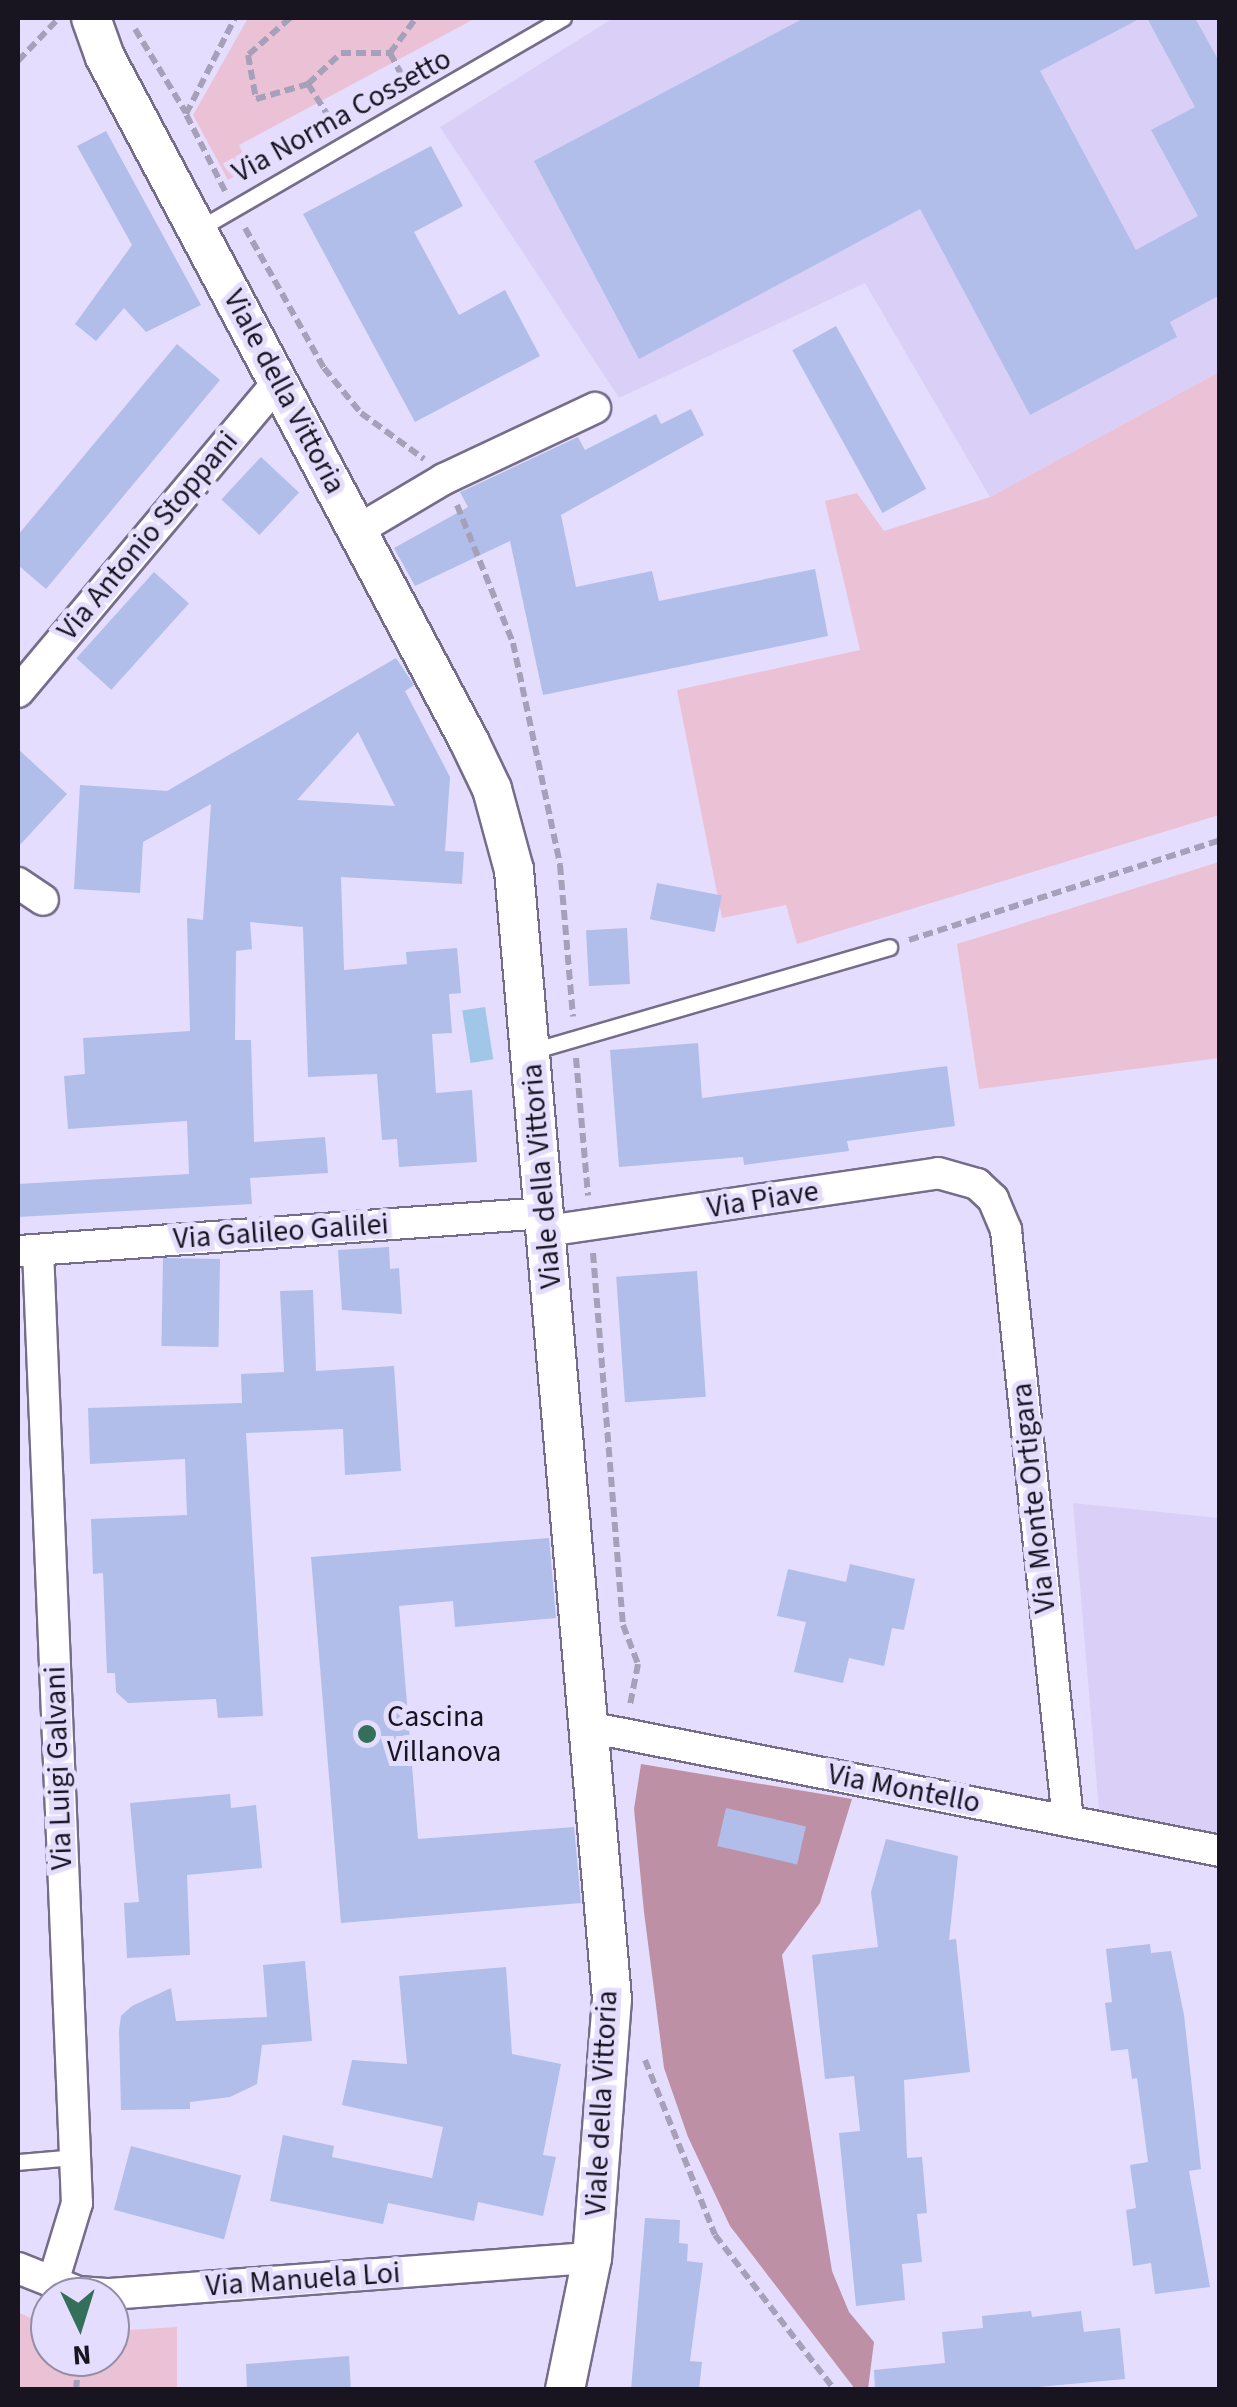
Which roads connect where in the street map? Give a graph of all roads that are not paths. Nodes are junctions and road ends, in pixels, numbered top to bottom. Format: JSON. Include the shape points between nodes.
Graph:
{"nodes":[{"id":1,"x":60,"y":18,"type":"edge"},
{"id":2,"x":91,"y":18,"type":"edge"},
{"id":3,"x":563,"y":18,"type":"edge"},
{"id":4,"x":104,"y":58,"type":"junction"},
{"id":5,"x":197,"y":230,"type":"junction"},
{"id":6,"x":278,"y":381,"type":"junction"},
{"id":7,"x":595,"y":408,"type":"dead end"},
{"id":8,"x":358,"y":530,"type":"junction"},
{"id":9,"x":18,"y":692,"type":"edge"},
{"id":10,"x":18,"y":882,"type":"edge"},
{"id":11,"x":43,"y":900,"type":"dead end"},
{"id":12,"x":889,"y":948,"type":"road end"},
{"id":13,"x":532,"y":1050,"type":"junction"},
{"id":14,"x":977,"y":1184,"type":"joint"},
{"id":15,"x":546,"y":1222,"type":"junction"},
{"id":16,"x":28,"y":1251,"type":"edge"},
{"id":17,"x":588,"y":1727,"type":"junction"},
{"id":18,"x":1068,"y":1822,"type":"junction"},
{"id":19,"x":1220,"y":1851,"type":"edge"},
{"id":20,"x":75,"y":2157,"type":"junction"},
{"id":21,"x":18,"y":2162,"type":"edge"},
{"id":22,"x":592,"y":2258,"type":"junction"},
{"id":23,"x":56,"y":2277,"type":"edge"},
{"id":24,"x":130,"y":2293,"type":"edge"},
{"id":25,"x":566,"y":2390,"type":"edge"}],
"edges":[{"from":1,"to":4,"type":"street","name":"Viale della Vittoria"},
{"from":2,"to":4,"type":"street","name":"Viale della Vittoria"},
{"from":3,"to":5,"type":"lane","name":"Via Norma Cossetto"},
{"from":4,"to":5,"type":"street","name":"Viale della Vittoria"},
{"from":5,"to":6,"type":"street","name":"Viale della Vittoria"},
{"from":6,"to":8,"type":"street","name":"Viale della Vittoria"},
{"from":6,"to":9,"type":"street","name":"Via Antonio Stoppani"},
{"from":7,"to":8,"type":"street","via":[[444,479]]},
{"from":8,"to":13,"type":"street","name":"Viale della Vittoria","via":[[497,804],[514,870]]},
{"from":10,"to":11,"type":"street"},
{"from":12,"to":13,"type":"lane"},
{"from":13,"to":15,"type":"street","name":"Viale della Vittoria"},
{"from":14,"to":15,"type":"street","name":"Via Piave","via":[[938,1173]]},
{"from":14,"to":18,"type":"street","name":"Via Monte Ortigara","via":[[1006,1230]]},
{"from":15,"to":16,"type":"street","name":"Via Galileo Galilei"},
{"from":15,"to":17,"type":"street","name":"Viale della Vittoria"},
{"from":16,"to":20,"type":"street","name":"Via Luigi Galvani"},
{"from":17,"to":18,"type":"street","name":"Via Montello"},
{"from":17,"to":22,"type":"street","name":"Viale della Vittoria","via":[[612,2000]]},
{"from":18,"to":19,"type":"street","name":"Via Montello"},
{"from":20,"to":21,"type":"lane"},
{"from":20,"to":23,"type":"street","name":"Via Luigi Galvani","via":[[72,2235]]},
{"from":22,"to":24,"type":"street","name":"Via Manuela Loi"},
{"from":22,"to":25,"type":"street","name":"Viale della Vittoria"}]}
